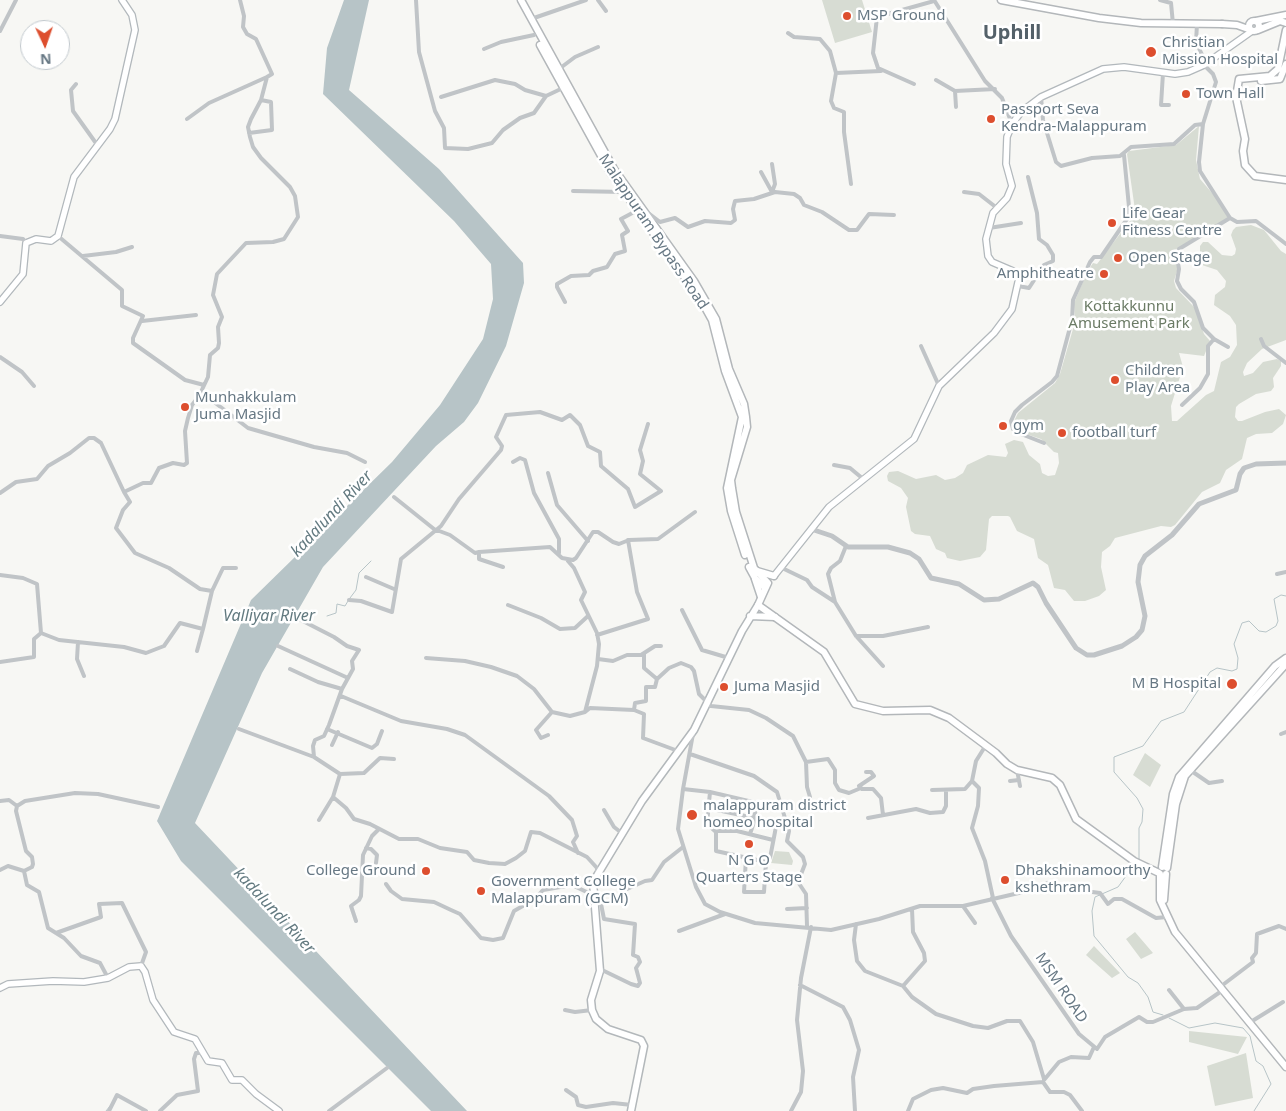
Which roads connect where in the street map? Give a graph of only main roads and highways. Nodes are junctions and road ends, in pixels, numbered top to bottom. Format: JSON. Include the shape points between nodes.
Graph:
{"nodes":[{"id":1,"x":122,"y":0,"type":"edge"},
{"id":2,"x":517,"y":0,"type":"edge"},
{"id":3,"x":522,"y":0,"type":"edge"},
{"id":4,"x":1001,"y":0,"type":"edge"},
{"id":5,"x":1286,"y":14,"type":"edge"},
{"id":6,"x":1253,"y":21,"type":"junction"},
{"id":7,"x":1286,"y":23,"type":"edge"},
{"id":8,"x":1222,"y":24,"type":"junction"},
{"id":9,"x":1254,"y":30,"type":"junction"},
{"id":10,"x":1286,"y":30,"type":"edge"},
{"id":11,"x":1286,"y":64,"type":"edge"},
{"id":12,"x":1237,"y":86,"type":"junction"},
{"id":13,"x":1286,"y":180,"type":"edge"},
{"id":14,"x":640,"y":209,"type":"junction"},
{"id":15,"x":0,"y":302,"type":"edge"},
{"id":16,"x":756,"y":574,"type":"junction"},
{"id":17,"x":774,"y":576,"type":"junction"},
{"id":18,"x":767,"y":585,"type":"junction"},
{"id":19,"x":761,"y":596,"type":"junction"},
{"id":20,"x":758,"y":605,"type":"junction"},
{"id":21,"x":750,"y":616,"type":"junction"},
{"id":22,"x":775,"y":617,"type":"junction"},
{"id":23,"x":1286,"y":658,"type":"edge"},
{"id":24,"x":1284,"y":666,"type":"edge"},
{"id":25,"x":1260,"y":688,"type":"junction"},
{"id":26,"x":1162,"y":870,"type":"junction"},
{"id":27,"x":0,"y":988,"type":"edge"},
{"id":28,"x":1286,"y":1067,"type":"edge"},
{"id":29,"x":632,"y":1108,"type":"edge"},
{"id":30,"x":279,"y":1111,"type":"edge"}],
"edges":[{"from":1,"to":15,"type":"main road","via":[[132,15],[135,30],[118,108],[110,129],[74,177],[58,236],[51,241],[36,239],[26,243],[23,274]]},
{"from":2,"to":14,"type":"main road","name":"Malappuram Bypass Road","via":[[610,172]]},
{"from":3,"to":14,"type":"main road","name":"Malappuram Bypass Road","via":[[614,169]]},
{"from":4,"to":8,"type":"main road","via":[[1099,18]]},
{"from":5,"to":6,"type":"main road"},
{"from":6,"to":8,"type":"main road"},
{"from":6,"to":9,"type":"main road","via":[[1259,25]]},
{"from":7,"to":9,"type":"main road","via":[[1280,21]]},
{"from":8,"to":9,"type":"main road"},
{"from":9,"to":17,"type":"main road","via":[[1205,64],[1180,74],[1111,67],[1041,97],[1021,112],[1007,137],[1006,154],[1012,186],[1007,198],[993,214],[986,240],[992,262],[1019,278],[1012,309],[994,333],[939,386],[914,439],[829,507]]},
{"from":10,"to":12,"type":"main road","via":[[1280,64],[1274,74],[1239,80]]},
{"from":11,"to":12,"type":"main road","via":[[1280,79],[1246,80]]},
{"from":12,"to":13,"type":"main road","via":[[1237,107],[1245,139],[1245,165],[1255,176]]},
{"from":14,"to":16,"type":"main road","name":"Malappuram Bypass Road","via":[[712,320],[725,371],[740,406],[742,425],[727,488],[737,531]]},
{"from":16,"to":17,"type":"main road"},
{"from":16,"to":18,"type":"main road","name":"Malappuram Bypass Road"},
{"from":16,"to":19,"type":"main road"},
{"from":17,"to":18,"type":"main road"},
{"from":18,"to":19,"type":"main road"},
{"from":19,"to":20,"type":"main road"},
{"from":20,"to":21,"type":"main road"},
{"from":20,"to":22,"type":"main road"},
{"from":21,"to":22,"type":"main road"},
{"from":21,"to":29,"type":"main road","via":[[694,730],[642,801],[593,882],[600,969],[591,1000],[592,1010],[608,1030],[641,1040],[644,1046]]},
{"from":22,"to":26,"type":"main road","via":[[827,656],[854,704],[883,712],[930,710],[949,718],[1017,770],[1052,778],[1060,785],[1076,819],[1144,868]]},
{"from":23,"to":25,"type":"main road","via":[[1274,666]]},
{"from":24,"to":25,"type":"main road"},
{"from":25,"to":26,"type":"main road","via":[[1190,770],[1178,794]]},
{"from":25,"to":26,"type":"main road","via":[[1179,777],[1173,794]]},
{"from":26,"to":28,"type":"main road","via":[[1162,903],[1175,932]]},
{"from":27,"to":30,"type":"main road","via":[[8,984],[84,982],[108,978],[129,967],[141,966],[153,1000],[174,1032],[196,1039],[208,1061],[222,1063],[232,1080],[242,1080]]}]}
